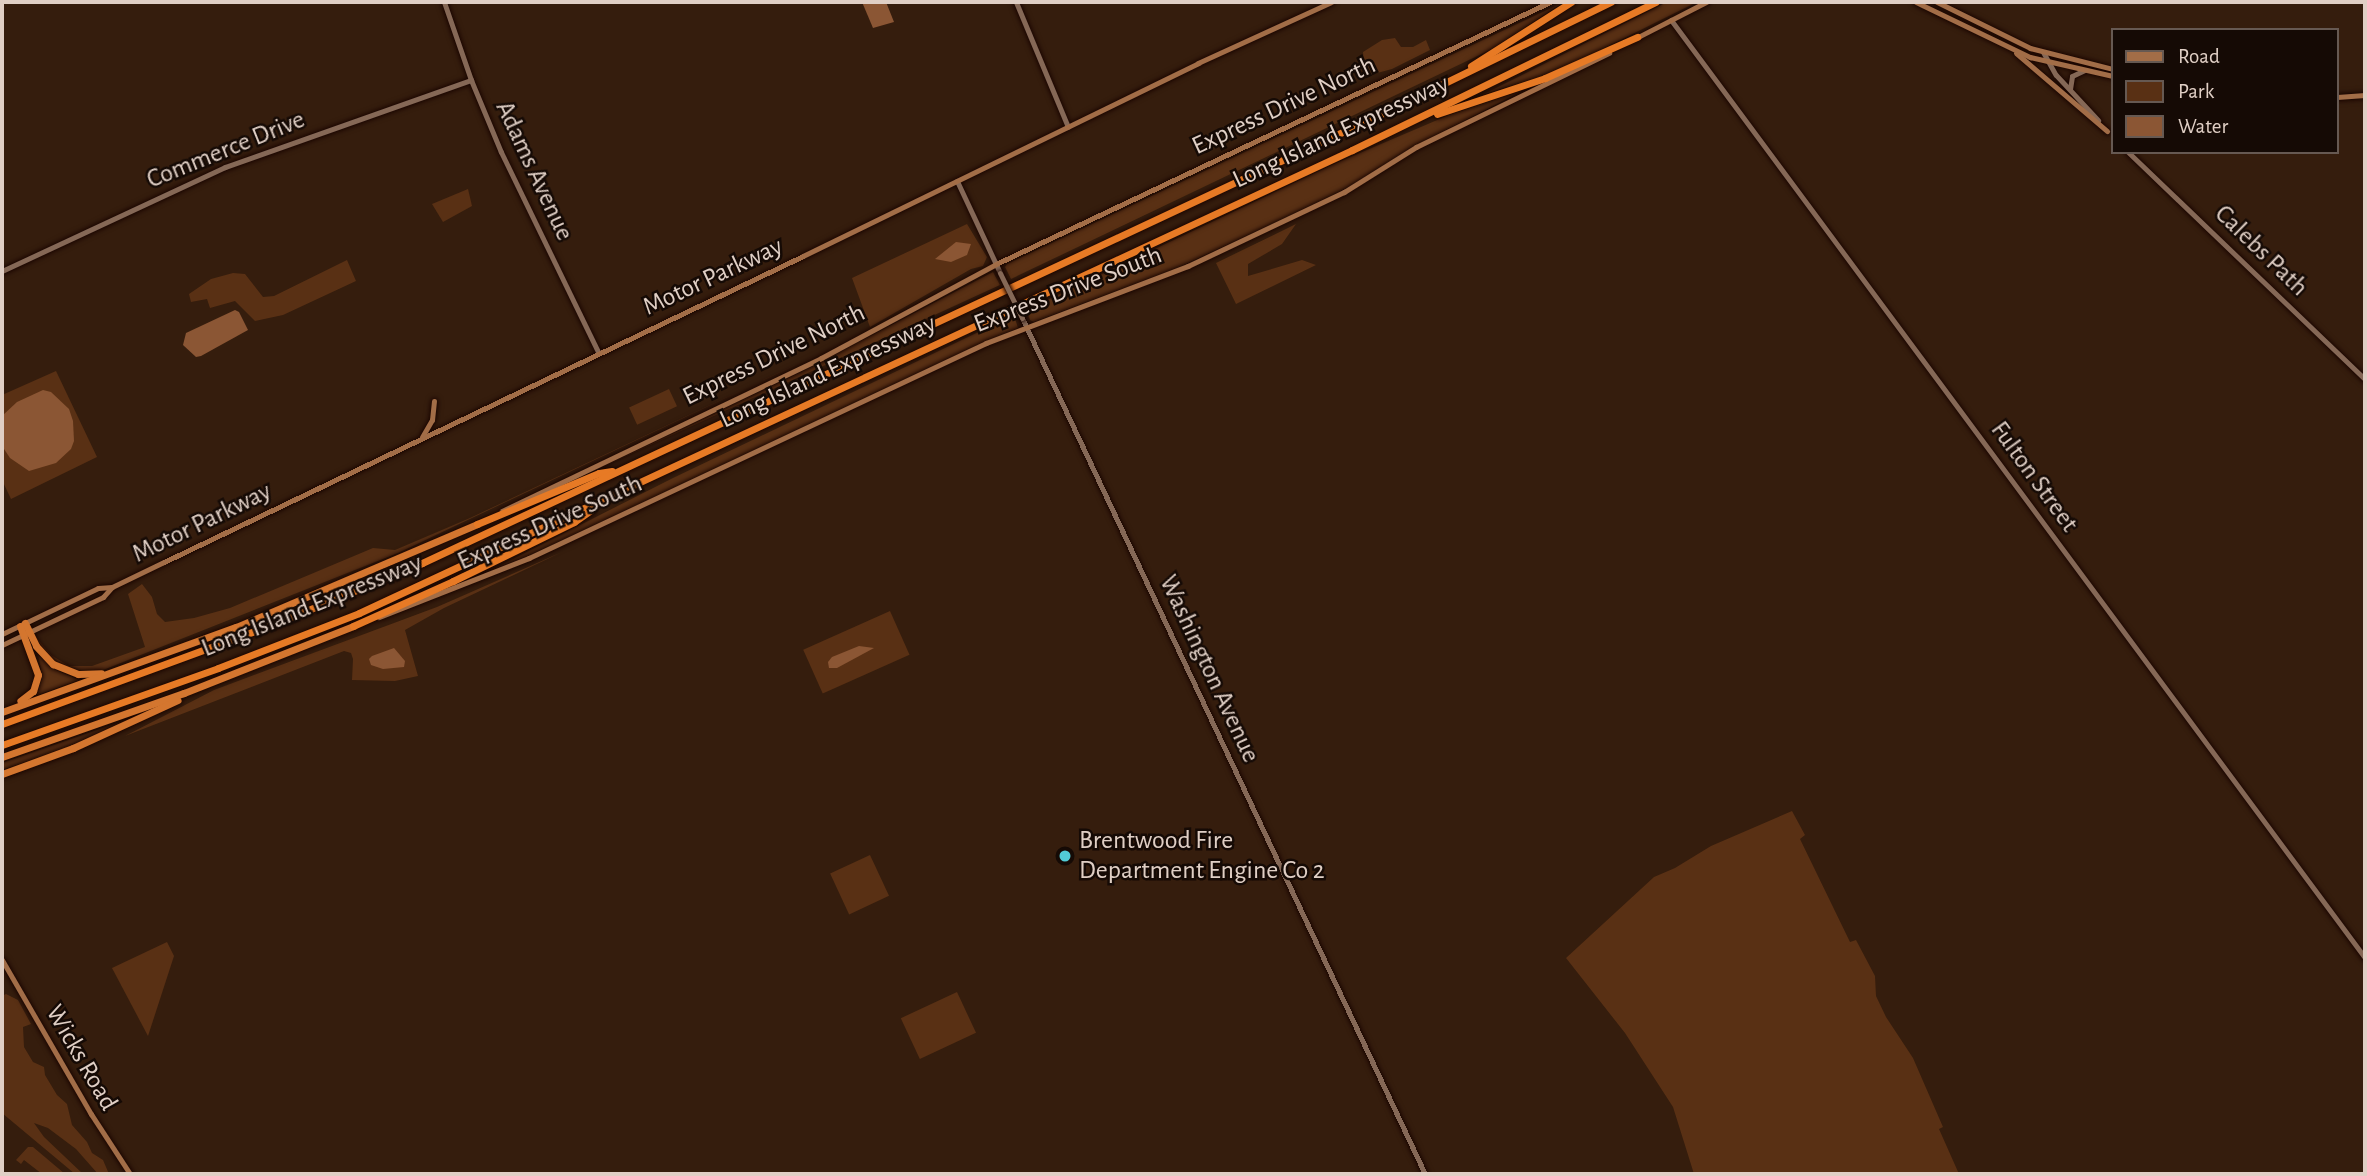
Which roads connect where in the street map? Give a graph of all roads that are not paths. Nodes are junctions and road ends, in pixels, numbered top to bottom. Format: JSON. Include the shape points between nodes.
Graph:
{"nodes":[{"id":1,"x":444,"y":2,"type":"edge"},
{"id":2,"x":1016,"y":2,"type":"edge"},
{"id":3,"x":1331,"y":2,"type":"edge"},
{"id":4,"x":1550,"y":2,"type":"edge"},
{"id":5,"x":1571,"y":2,"type":"edge"},
{"id":6,"x":1611,"y":2,"type":"edge"},
{"id":7,"x":1656,"y":2,"type":"edge"},
{"id":8,"x":1706,"y":2,"type":"edge"},
{"id":9,"x":1916,"y":2,"type":"edge"},
{"id":10,"x":1937,"y":2,"type":"edge"},
{"id":11,"x":1671,"y":20,"type":"junction"},
{"id":12,"x":1637,"y":37,"type":"junction"},
{"id":13,"x":2011,"y":48,"type":"junction"},
{"id":14,"x":2043,"y":52,"type":"junction"},
{"id":15,"x":2049,"y":62,"type":"junction"},
{"id":16,"x":2112,"y":69,"type":"edge"},
{"id":17,"x":2086,"y":70,"type":"junction"},
{"id":18,"x":2112,"y":76,"type":"edge"},
{"id":19,"x":471,"y":80,"type":"junction"},
{"id":20,"x":2070,"y":92,"type":"junction"},
{"id":21,"x":2365,"y":95,"type":"edge"},
{"id":22,"x":2339,"y":97,"type":"edge"},
{"id":23,"x":1383,"y":113,"type":"junction"},
{"id":24,"x":1068,"y":127,"type":"junction"},
{"id":25,"x":2107,"y":131,"type":"junction"},
{"id":26,"x":2112,"y":137,"type":"edge"},
{"id":27,"x":1353,"y":150,"type":"junction"},
{"id":28,"x":2131,"y":154,"type":"edge"},
{"id":29,"x":957,"y":181,"type":"junction"},
{"id":30,"x":996,"y":264,"type":"junction"},
{"id":31,"x":2,"y":271,"type":"edge"},
{"id":32,"x":1026,"y":327,"type":"junction"},
{"id":33,"x":598,"y":352,"type":"junction"},
{"id":34,"x":2365,"y":379,"type":"edge"},
{"id":35,"x":434,"y":401,"type":"dead end"},
{"id":36,"x":421,"y":438,"type":"junction"},
{"id":37,"x":623,"y":468,"type":"junction"},
{"id":38,"x":615,"y":494,"type":"junction"},
{"id":39,"x":477,"y":524,"type":"junction"},
{"id":40,"x":112,"y":587,"type":"junction"},
{"id":41,"x":23,"y":624,"type":"junction"},
{"id":42,"x":353,"y":626,"type":"junction"},
{"id":43,"x":26,"y":634,"type":"junction"},
{"id":44,"x":2,"y":635,"type":"edge"},
{"id":45,"x":2,"y":645,"type":"edge"},
{"id":46,"x":122,"y":669,"type":"junction"},
{"id":47,"x":219,"y":679,"type":"junction"},
{"id":48,"x":2,"y":711,"type":"edge"},
{"id":49,"x":2,"y":724,"type":"edge"},
{"id":50,"x":2,"y":744,"type":"edge"},
{"id":51,"x":2,"y":757,"type":"edge"},
{"id":52,"x":2,"y":774,"type":"edge"},
{"id":53,"x":2365,"y":958,"type":"edge"},
{"id":54,"x":2,"y":960,"type":"edge"},
{"id":55,"x":130,"y":1174,"type":"edge"},
{"id":56,"x":1424,"y":1174,"type":"edge"}],
"edges":[{"from":1,"to":19,"type":"street","name":"Adams Avenue"},
{"from":2,"to":24,"type":"street"},
{"from":3,"to":24,"type":"main road","name":"Motor Parkway"},
{"from":4,"to":30,"type":"main road","name":"Express Drive North"},
{"from":5,"to":23,"type":"highway","via":[[1484,58]]},
{"from":6,"to":23,"type":"highway","name":"Long Island Expressway"},
{"from":7,"to":27,"type":"highway","name":"Long Island Expressway"},
{"from":8,"to":11,"type":"main road","name":"Express Drive South"},
{"from":9,"to":13,"type":"main road"},
{"from":10,"to":14,"type":"main road"},
{"from":11,"to":12,"type":"main road","name":"Express Drive South"},
{"from":11,"to":53,"type":"street","name":"Fulton Street"},
{"from":12,"to":27,"type":"highway","via":[[1552,76],[1429,117]]},
{"from":12,"to":32,"type":"main road","name":"Express Drive South","via":[[1416,147],[1337,196],[1178,270]]},
{"from":13,"to":15,"type":"main road"},
{"from":13,"to":25,"type":"main road"},
{"from":14,"to":15,"type":"street"},
{"from":14,"to":16,"type":"main road"},
{"from":15,"to":17,"type":"main road"},
{"from":15,"to":20,"type":"street"},
{"from":17,"to":18,"type":"main road"},
{"from":17,"to":20,"type":"street","via":[[2072,76]]},
{"from":19,"to":31,"type":"street","name":"Commerce Drive","via":[[225,167]]},
{"from":19,"to":33,"type":"street","name":"Adams Avenue"},
{"from":20,"to":25,"type":"street"},
{"from":21,"to":22,"type":"main road"},
{"from":23,"to":37,"type":"highway","name":"Long Island Expressway"},
{"from":24,"to":29,"type":"main road","name":"Motor Parkway"},
{"from":25,"to":26,"type":"street"},
{"from":27,"to":38,"type":"highway","name":"Long Island Expressway"},
{"from":28,"to":34,"type":"street","name":"Calebs Path"},
{"from":29,"to":30,"type":"street","name":"Washington Avenue"},
{"from":29,"to":33,"type":"main road","name":"Motor Parkway"},
{"from":30,"to":32,"type":"street","name":"Washington Avenue","bridge":true},
{"from":30,"to":39,"type":"main road","name":"Express Drive North","via":[[829,354]]},
{"from":32,"to":42,"type":"main road","name":"Express Drive South","via":[[529,558]]},
{"from":32,"to":56,"type":"street","name":"Washington Avenue"},
{"from":33,"to":36,"type":"main road","name":"Motor Parkway"},
{"from":35,"to":36,"type":"main road","via":[[431,423]]},
{"from":36,"to":40,"type":"main road","name":"Motor Parkway"},
{"from":37,"to":39,"type":"highway","via":[[599,473]]},
{"from":37,"to":49,"type":"highway","name":"Long Island Expressway","via":[[363,589]]},
{"from":38,"to":42,"type":"highway","via":[[574,522]]},
{"from":38,"to":50,"type":"highway","name":"Long Island Expressway","via":[[359,613]]},
{"from":39,"to":46,"type":"highway","name":"Express Drive North","via":[[301,601]]},
{"from":40,"to":41,"type":"main road","name":"Motor Parkway","via":[[98,589]]},
{"from":40,"to":43,"type":"main road","name":"Motor Parkway","via":[[103,597]]},
{"from":41,"to":43,"type":"highway"},
{"from":41,"to":44,"type":"main road","name":"Motor Parkway"},
{"from":42,"to":47,"type":"highway","name":"Express Drive South"},
{"from":43,"to":45,"type":"main road","name":"Motor Parkway"},
{"from":43,"to":46,"type":"highway","via":[[62,669],[83,674]]},
{"from":43,"to":48,"type":"highway","via":[[37,668],[36,685],[29,696]]},
{"from":46,"to":48,"type":"highway","name":"Express Drive North"},
{"from":47,"to":51,"type":"highway","name":"Express Drive South"},
{"from":47,"to":52,"type":"highway","via":[[96,738]]},
{"from":54,"to":55,"type":"main road","name":"Wicks Road"}]}
